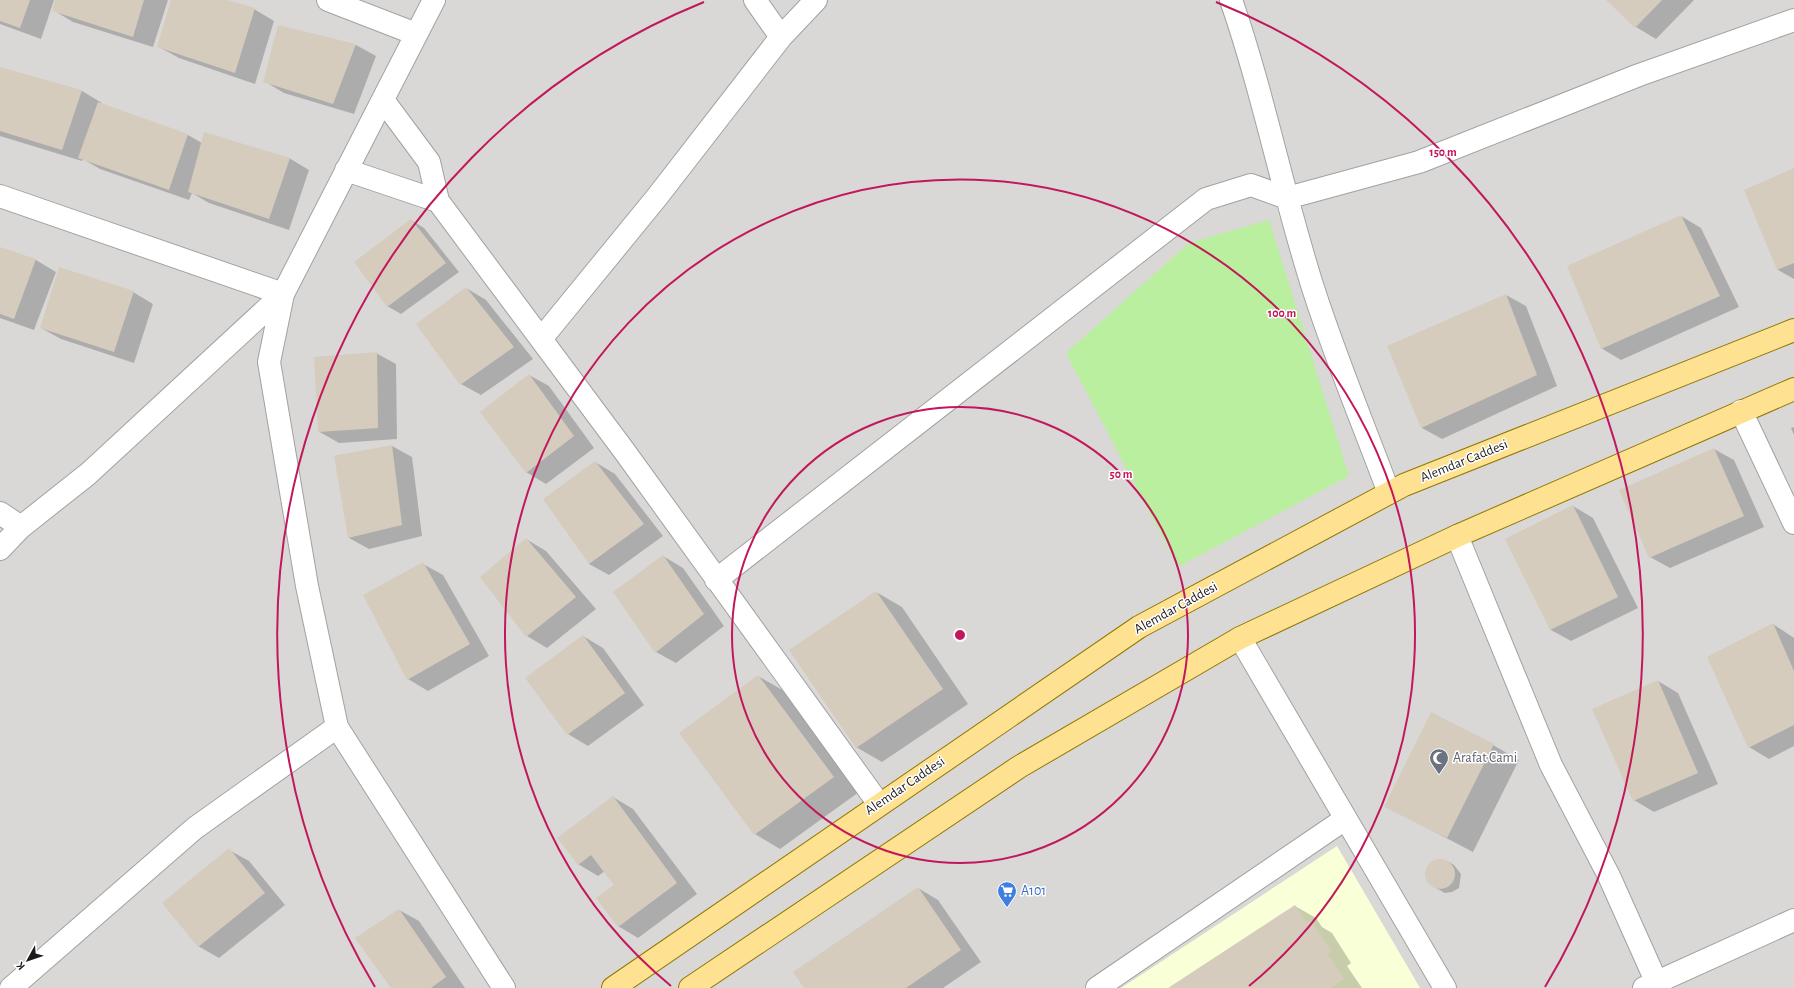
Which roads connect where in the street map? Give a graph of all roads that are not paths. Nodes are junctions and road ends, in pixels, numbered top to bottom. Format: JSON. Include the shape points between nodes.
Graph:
{"nodes":[{"id":1,"x":328,"y":0,"type":"edge"},
{"id":2,"x":434,"y":0,"type":"edge"},
{"id":3,"x":755,"y":0,"type":"edge"},
{"id":4,"x":816,"y":0,"type":"edge"},
{"id":5,"x":1231,"y":0,"type":"edge"},
{"id":6,"x":1794,"y":20,"type":"edge"},
{"id":7,"x":416,"y":34,"type":"junction"},
{"id":8,"x":781,"y":37,"type":"junction"},
{"id":9,"x":383,"y":100,"type":"junction"},
{"id":10,"x":346,"y":170,"type":"junction"},
{"id":11,"x":0,"y":196,"type":"edge"},
{"id":12,"x":1287,"y":198,"type":"junction"},
{"id":13,"x":438,"y":201,"type":"junction"},
{"id":14,"x":283,"y":294,"type":"junction"},
{"id":15,"x":1794,"y":330,"type":"edge"},
{"id":16,"x":541,"y":339,"type":"junction"},
{"id":17,"x":1794,"y":389,"type":"edge"},
{"id":18,"x":1741,"y":411,"type":"junction"},
{"id":19,"x":1389,"y":493,"type":"junction"},
{"id":20,"x":0,"y":514,"type":"edge"},
{"id":21,"x":1794,"y":523,"type":"edge"},
{"id":22,"x":21,"y":527,"type":"junction"},
{"id":23,"x":1457,"y":536,"type":"junction"},
{"id":24,"x":0,"y":549,"type":"edge"},
{"id":25,"x":716,"y":580,"type":"junction"},
{"id":26,"x":1240,"y":638,"type":"junction"},
{"id":27,"x":337,"y":727,"type":"junction"},
{"id":28,"x":879,"y":804,"type":"junction"},
{"id":29,"x":1345,"y":819,"type":"junction"},
{"id":30,"x":1794,"y":920,"type":"edge"},
{"id":31,"x":1650,"y":984,"type":"edge"},
{"id":32,"x":11,"y":988,"type":"edge"},
{"id":33,"x":504,"y":988,"type":"edge"},
{"id":34,"x":613,"y":988,"type":"edge"},
{"id":35,"x":690,"y":988,"type":"edge"},
{"id":36,"x":1097,"y":988,"type":"edge"},
{"id":37,"x":1445,"y":988,"type":"edge"}],
"edges":[{"from":1,"to":7,"type":"street"},
{"from":2,"to":7,"type":"street"},
{"from":3,"to":8,"type":"street"},
{"from":4,"to":8,"type":"street"},
{"from":5,"to":12,"type":"street","via":[[1248,50]]},
{"from":6,"to":12,"type":"street","via":[[1639,75],[1419,162]]},
{"from":7,"to":9,"type":"street"},
{"from":8,"to":16,"type":"street","via":[[657,197]]},
{"from":9,"to":10,"type":"street"},
{"from":9,"to":13,"type":"street","via":[[429,162]]},
{"from":10,"to":13,"type":"street"},
{"from":10,"to":14,"type":"street"},
{"from":11,"to":14,"type":"street"},
{"from":12,"to":19,"type":"street","via":[[1314,292]]},
{"from":12,"to":25,"type":"street","via":[[1251,185],[1206,199]]},
{"from":13,"to":16,"type":"street"},
{"from":14,"to":22,"type":"street","via":[[88,474]]},
{"from":14,"to":27,"type":"street","via":[[269,362],[307,586]]},
{"from":15,"to":19,"type":"main road","name":"Alemdar Caddesi"},
{"from":16,"to":25,"type":"street"},
{"from":17,"to":18,"type":"main road"},
{"from":18,"to":21,"type":"street"},
{"from":18,"to":23,"type":"main road"},
{"from":19,"to":28,"type":"main road","name":"Alemdar Caddesi","via":[[1139,627]]},
{"from":20,"to":22,"type":"street"},
{"from":22,"to":24,"type":"street"},
{"from":23,"to":26,"type":"main road"},
{"from":23,"to":31,"type":"street","via":[[1551,765],[1609,876]]},
{"from":25,"to":28,"type":"street"},
{"from":26,"to":29,"type":"street"},
{"from":26,"to":35,"type":"main road","via":[[1020,767]]},
{"from":27,"to":32,"type":"street","via":[[195,828]]},
{"from":27,"to":33,"type":"street"},
{"from":28,"to":34,"type":"main road","name":"Alemdar Caddesi"},
{"from":29,"to":36,"type":"street"},
{"from":29,"to":37,"type":"street"},
{"from":30,"to":31,"type":"street"}]}
